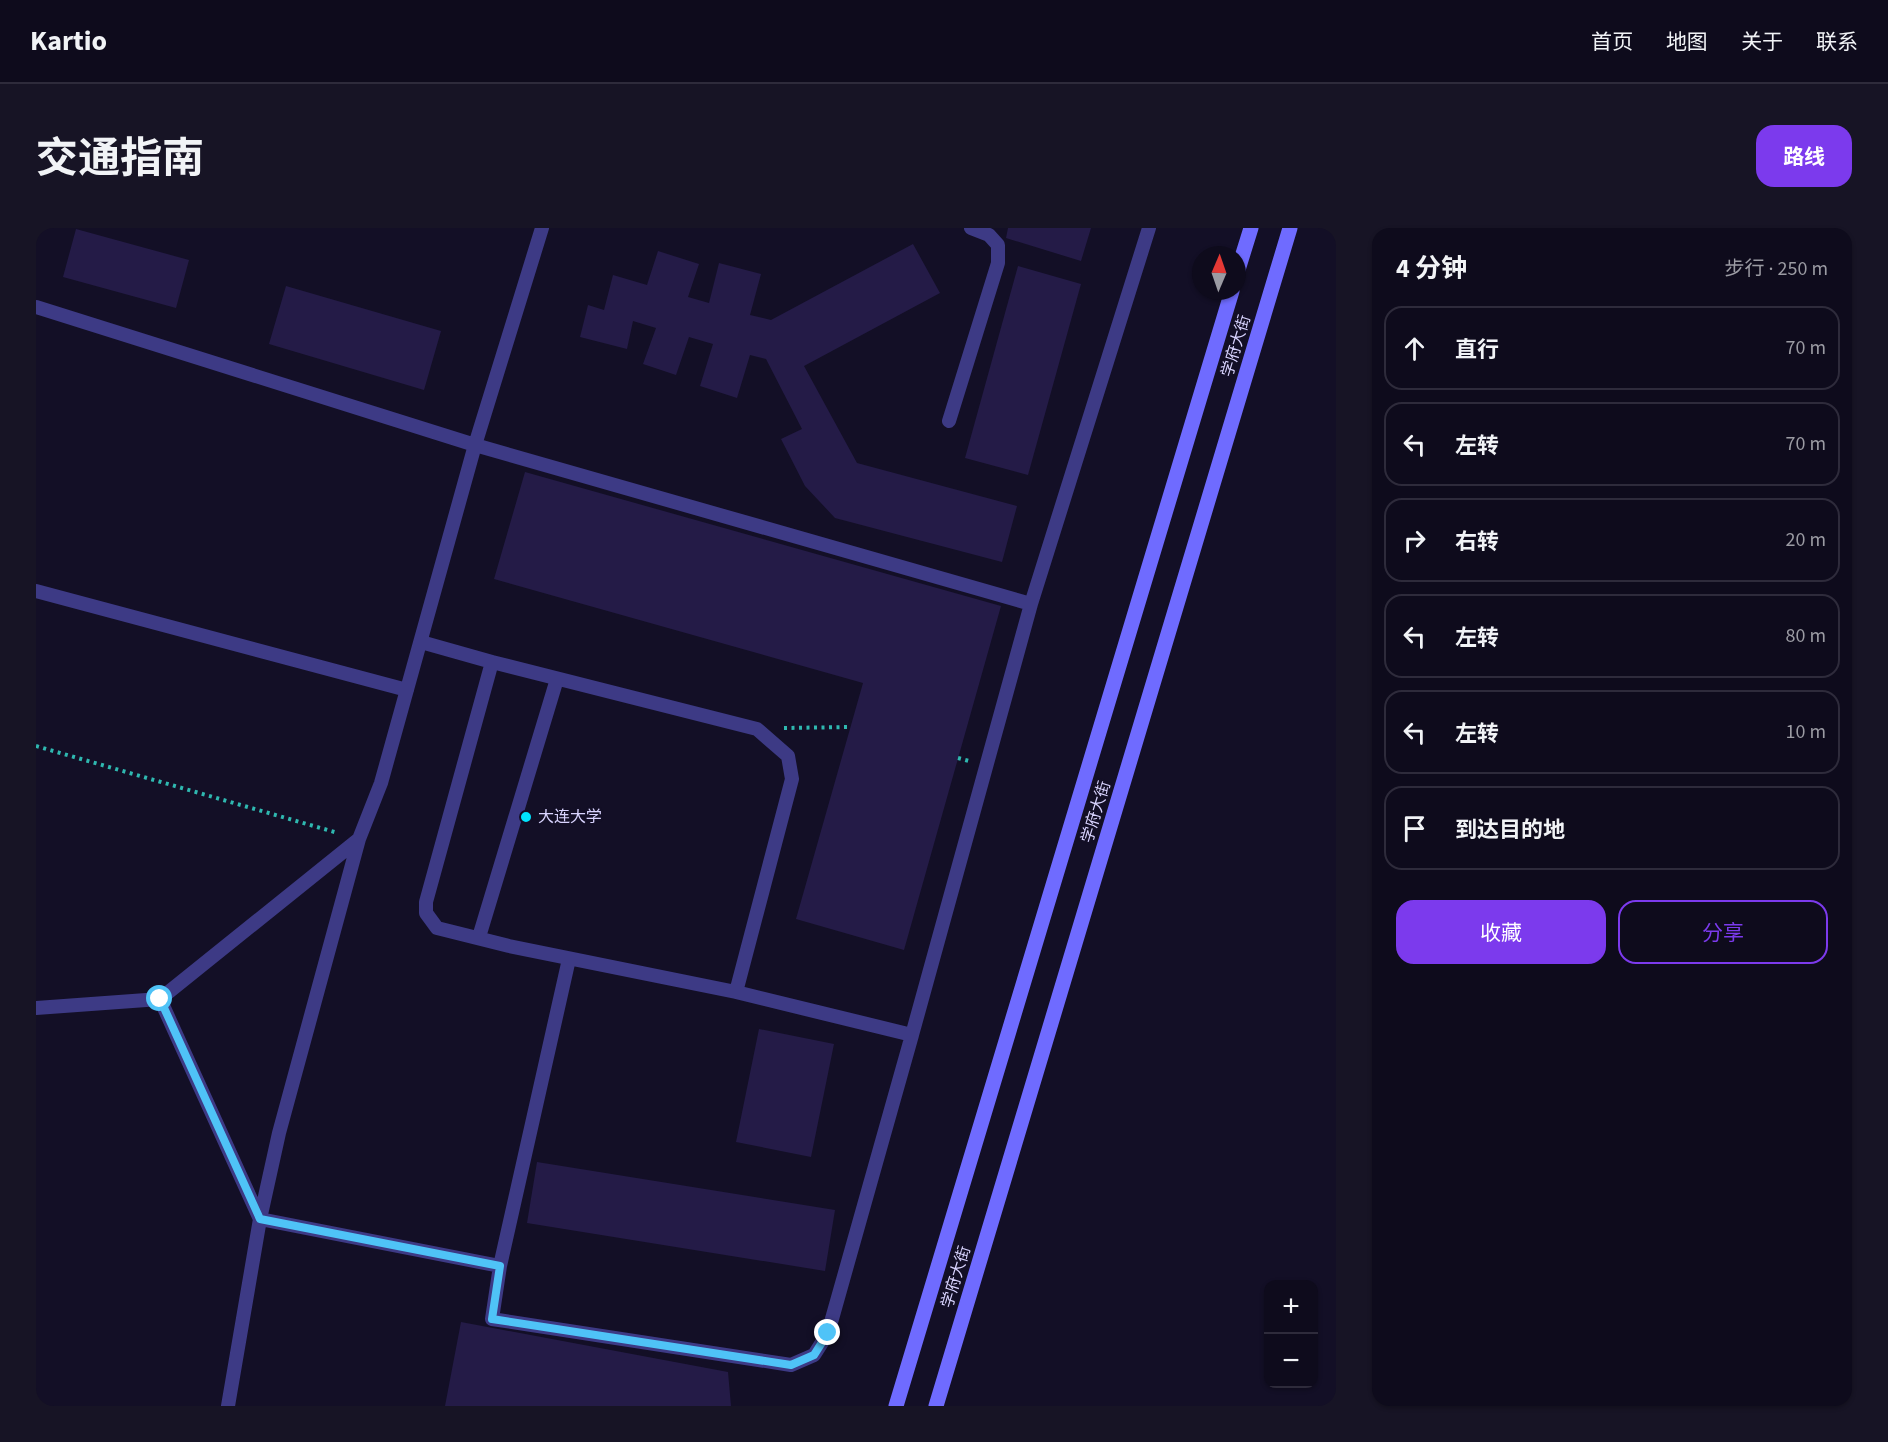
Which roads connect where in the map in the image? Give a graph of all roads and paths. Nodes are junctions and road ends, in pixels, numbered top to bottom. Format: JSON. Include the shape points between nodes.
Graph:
{"nodes":[{"id":1,"x":542,"y":228,"type":"edge"},
{"id":2,"x":971,"y":228,"type":"edge"},
{"id":3,"x":1149,"y":228,"type":"edge"},
{"id":4,"x":1251,"y":228,"type":"edge"},
{"id":5,"x":1290,"y":228,"type":"edge"},
{"id":6,"x":1245,"y":246,"type":"edge"},
{"id":7,"x":1229,"y":300,"type":"edge"},
{"id":8,"x":36,"y":307,"type":"edge"},
{"id":9,"x":949,"y":421,"type":"dead end"},
{"id":10,"x":475,"y":445,"type":"junction"},
{"id":11,"x":36,"y":591,"type":"edge"},
{"id":12,"x":1031,"y":604,"type":"junction"},
{"id":13,"x":421,"y":642,"type":"junction"},
{"id":14,"x":492,"y":662,"type":"junction"},
{"id":15,"x":557,"y":678,"type":"junction"},
{"id":16,"x":407,"y":690,"type":"junction"},
{"id":17,"x":851,"y":727,"type":"dead end"},
{"id":18,"x":756,"y":729,"type":"junction"},
{"id":19,"x":36,"y":746,"type":"edge"},
{"id":20,"x":359,"y":839,"type":"junction"},
{"id":21,"x":479,"y":937,"type":"junction"},
{"id":22,"x":569,"y":959,"type":"junction"},
{"id":23,"x":736,"y":992,"type":"junction"},
{"id":24,"x":160,"y":999,"type":"junction"},
{"id":25,"x":36,"y":1008,"type":"edge"},
{"id":26,"x":912,"y":1035,"type":"junction"},
{"id":27,"x":260,"y":1219,"type":"junction"},
{"id":28,"x":500,"y":1266,"type":"junction"},
{"id":29,"x":228,"y":1406,"type":"edge"},
{"id":30,"x":896,"y":1406,"type":"edge"},
{"id":31,"x":936,"y":1406,"type":"edge"}],
"edges":[{"from":1,"to":10,"type":"lane"},
{"from":2,"to":9,"type":"lane","via":[[998,245],[998,263]]},
{"from":3,"to":12,"type":"lane"},
{"from":4,"to":6,"type":"main road"},
{"from":5,"to":31,"type":"main road","name":"学府大街"},
{"from":7,"to":30,"type":"main road","name":"学府大街"},
{"from":8,"to":10,"type":"lane"},
{"from":10,"to":12,"type":"lane"},
{"from":10,"to":13,"type":"lane"},
{"from":11,"to":16,"type":"lane"},
{"from":12,"to":26,"type":"lane"},
{"from":13,"to":14,"type":"lane"},
{"from":13,"to":16,"type":"lane"},
{"from":14,"to":15,"type":"lane"},
{"from":14,"to":21,"type":"lane","via":[[426,902],[426,913],[437,928]]},
{"from":15,"to":18,"type":"lane"},
{"from":15,"to":21,"type":"lane"},
{"from":16,"to":20,"type":"lane","via":[[381,783]]},
{"from":17,"to":18,"type":"path"},
{"from":18,"to":23,"type":"lane","via":[[788,756],[792,779]]},
{"from":19,"to":20,"type":"path"},
{"from":20,"to":24,"type":"lane"},
{"from":20,"to":27,"type":"lane","via":[[279,1132]]},
{"from":21,"to":22,"type":"lane"},
{"from":22,"to":23,"type":"lane"},
{"from":22,"to":28,"type":"lane"},
{"from":23,"to":26,"type":"lane"},
{"from":24,"to":25,"type":"lane"},
{"from":24,"to":27,"type":"lane"},
{"from":26,"to":28,"type":"lane","via":[[828,1333],[814,1355],[791,1365],[492,1319]]},
{"from":27,"to":28,"type":"lane"},
{"from":27,"to":29,"type":"lane"}]}
